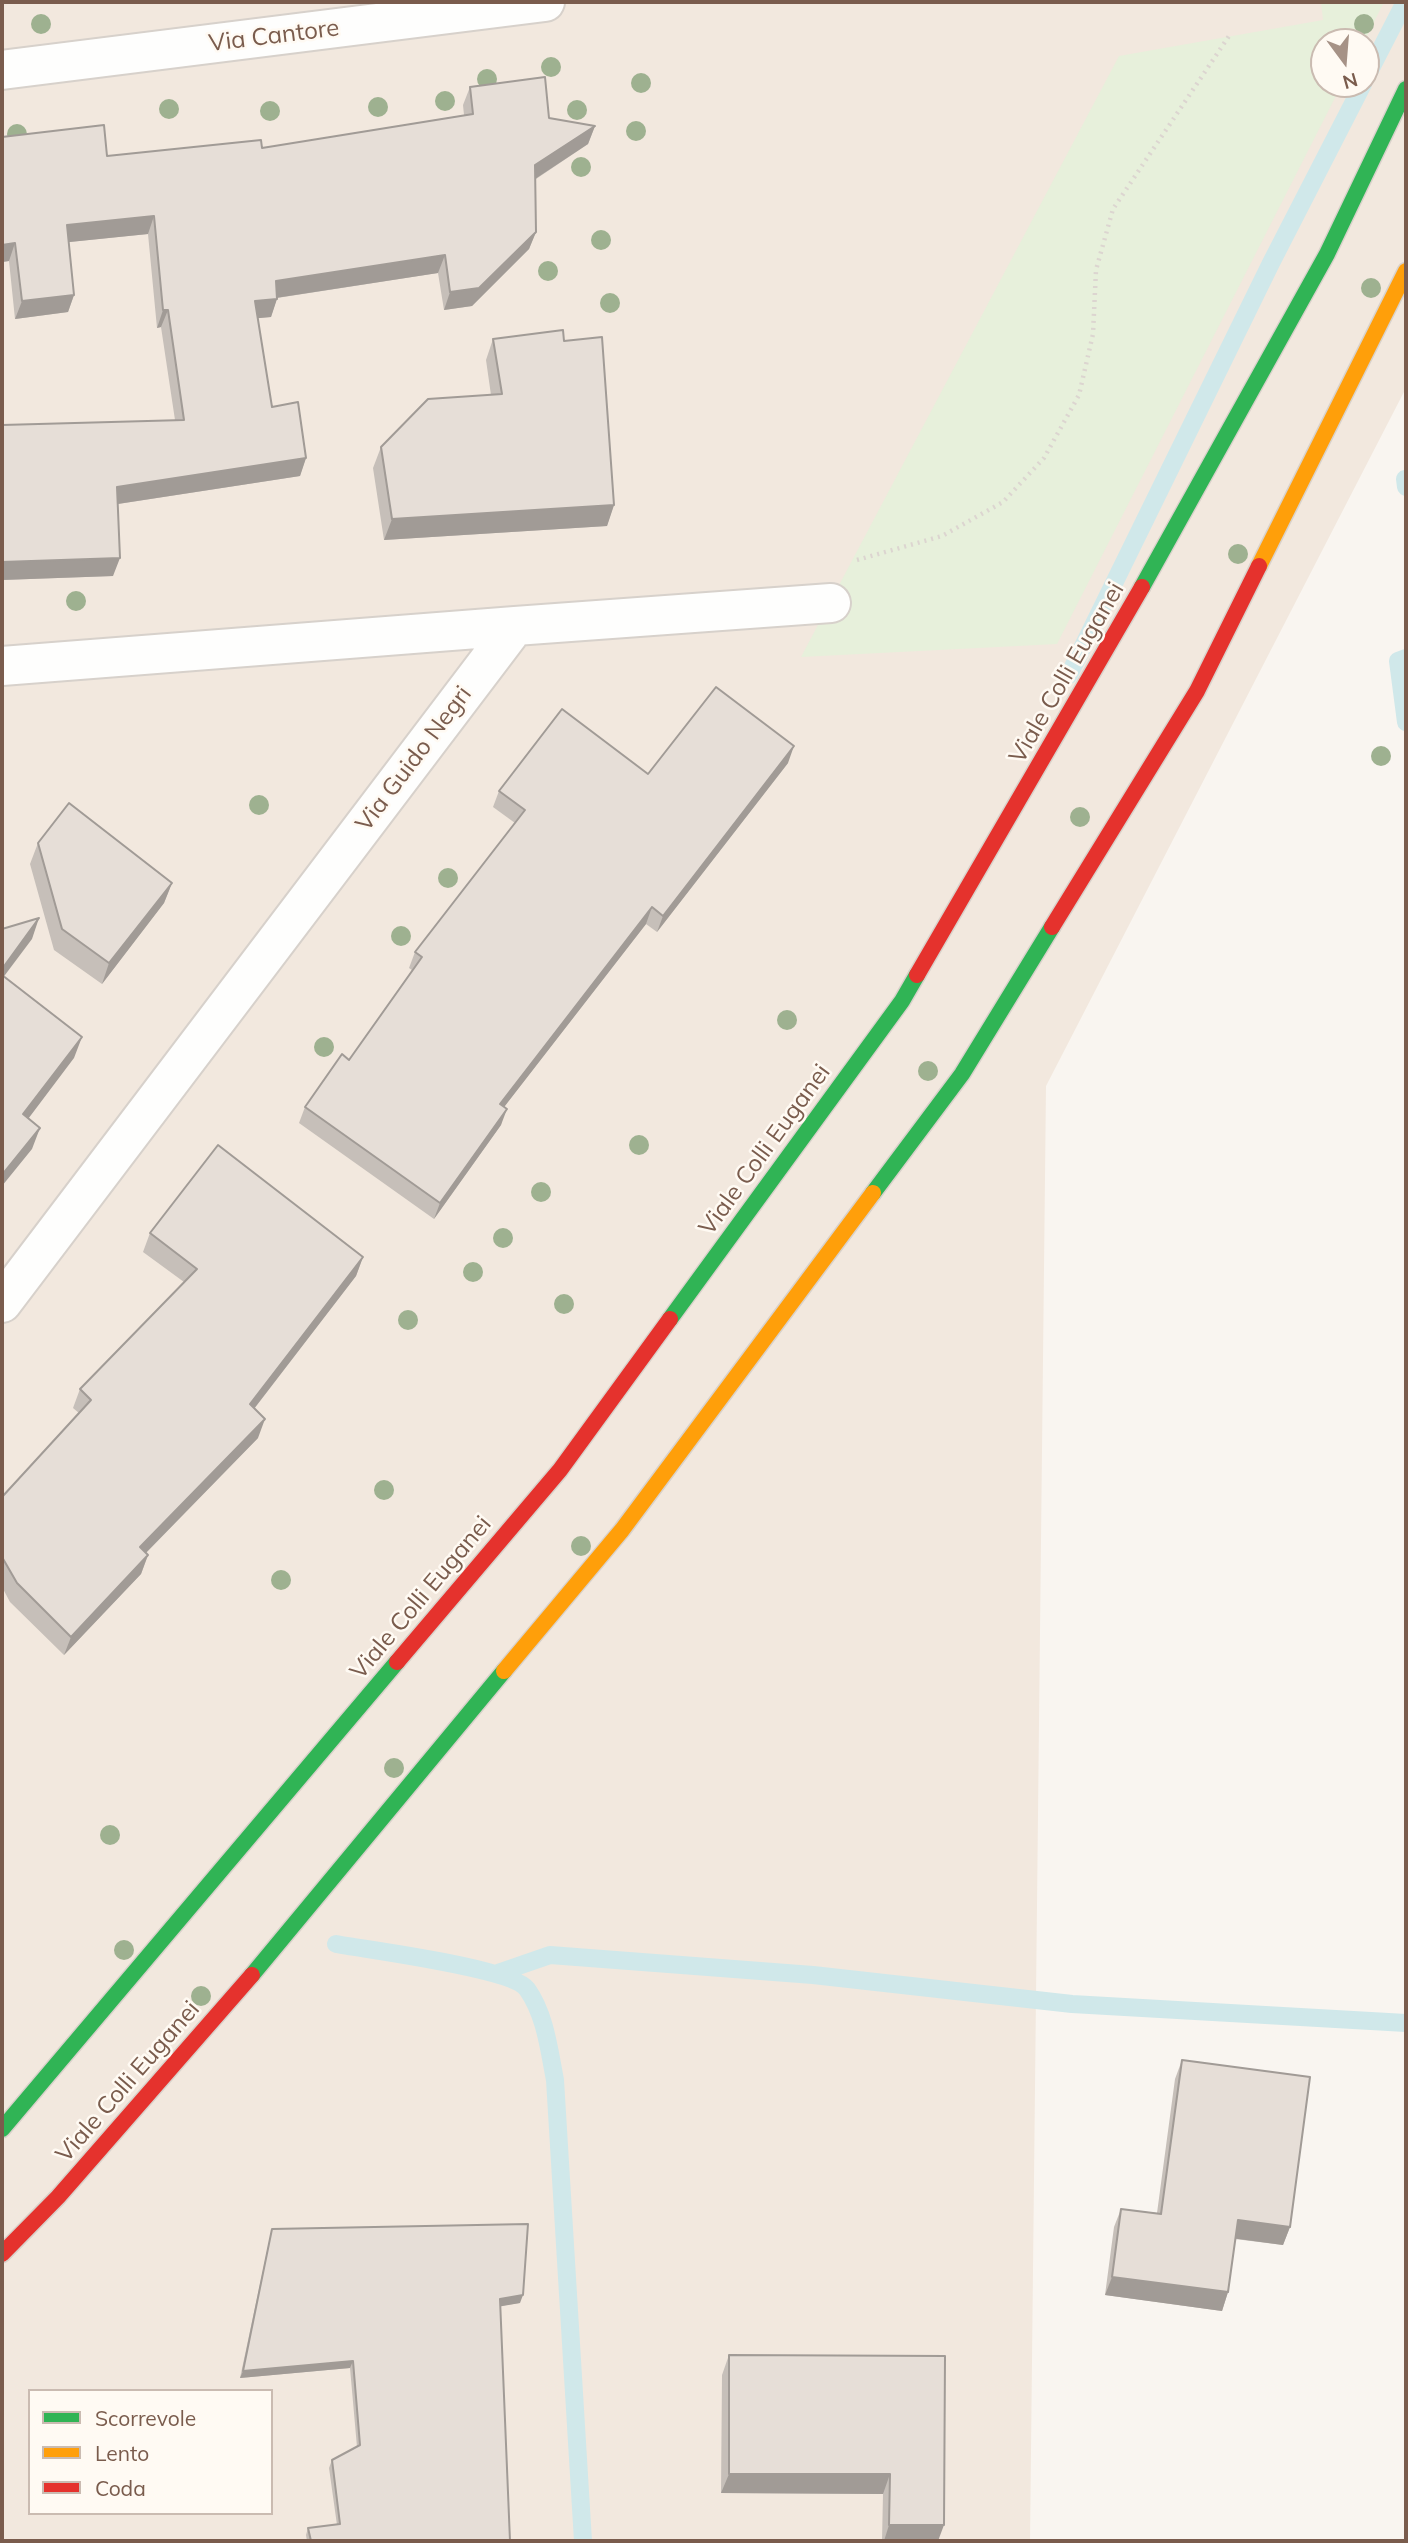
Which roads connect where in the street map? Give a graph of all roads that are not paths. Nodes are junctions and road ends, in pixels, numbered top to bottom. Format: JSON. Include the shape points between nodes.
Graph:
{"nodes":[{"id":1,"x":545,"y":2,"type":"edge"},
{"id":2,"x":2,"y":70,"type":"edge"},
{"id":3,"x":1406,"y":89,"type":"edge"},
{"id":4,"x":1406,"y":271,"type":"edge"},
{"id":5,"x":831,"y":603,"type":"dead end"},
{"id":6,"x":515,"y":626,"type":"junction"},
{"id":7,"x":2,"y":666,"type":"edge"},
{"id":8,"x":2,"y":1303,"type":"edge"},
{"id":9,"x":2,"y":2129,"type":"edge"},
{"id":10,"x":2,"y":2254,"type":"edge"}],
"edges":[{"from":1,"to":2,"type":"street","name":"Via Cantore"},
{"from":3,"to":9,"type":"main road","name":"Viale Colli Euganei","via":[[1307,291],[1117,633],[902,1001],[560,1470]]},
{"from":4,"to":10,"type":"main road","name":"Viale Colli Euganei","via":[[1198,691],[962,1074],[622,1530],[247,1980],[58,2197]]},
{"from":5,"to":6,"type":"street"},
{"from":6,"to":7,"type":"street"},
{"from":6,"to":8,"type":"street","name":"Via Guido Negri"}]}
